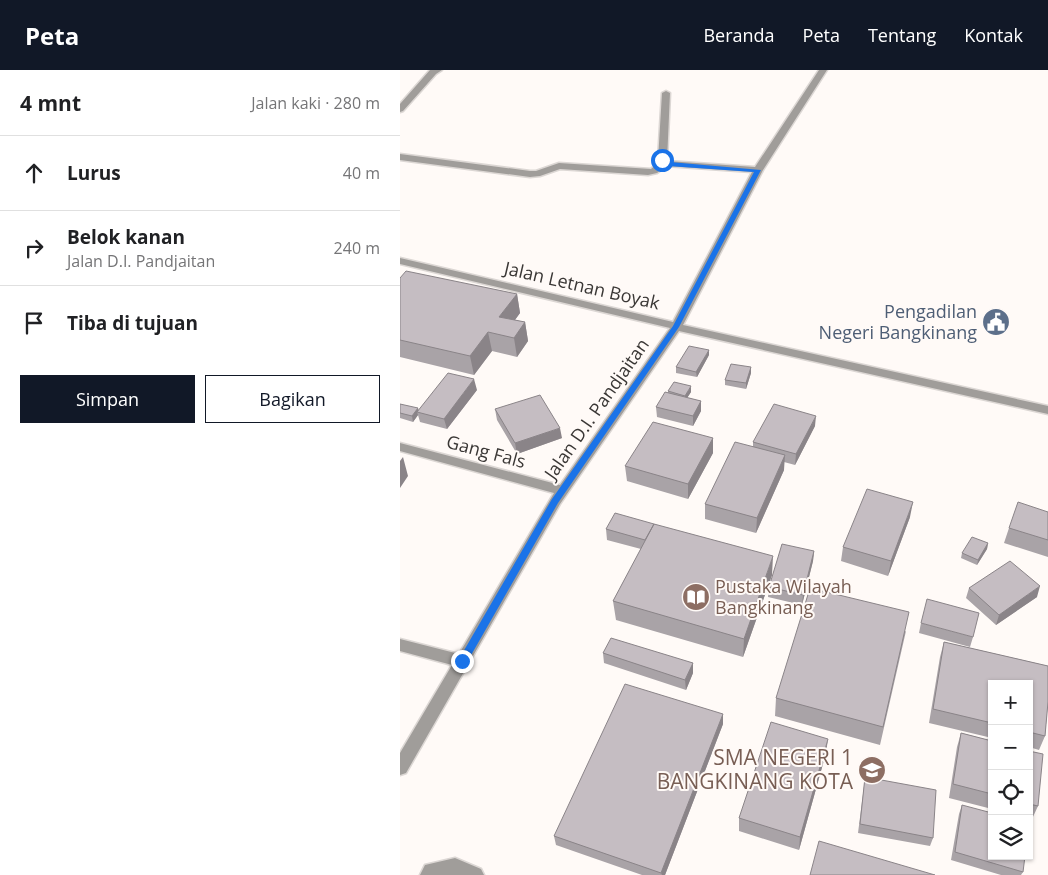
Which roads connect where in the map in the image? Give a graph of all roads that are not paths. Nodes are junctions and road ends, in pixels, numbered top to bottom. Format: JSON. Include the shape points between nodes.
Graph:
{"nodes":[{"id":1,"x":438,"y":70,"type":"edge"},
{"id":2,"x":823,"y":70,"type":"edge"},
{"id":3,"x":666,"y":93,"type":"dead end"},
{"id":4,"x":400,"y":109,"type":"edge"},
{"id":5,"x":400,"y":157,"type":"edge"},
{"id":6,"x":664,"y":163,"type":"junction"},
{"id":7,"x":758,"y":170,"type":"junction"},
{"id":8,"x":400,"y":261,"type":"edge"},
{"id":9,"x":676,"y":327,"type":"junction"},
{"id":10,"x":1048,"y":410,"type":"edge"},
{"id":11,"x":400,"y":446,"type":"edge"},
{"id":12,"x":562,"y":490,"type":"junction"},
{"id":13,"x":400,"y":645,"type":"edge"},
{"id":14,"x":462,"y":661,"type":"junction"},
{"id":15,"x":400,"y":768,"type":"edge"},
{"id":16,"x":429,"y":875,"type":"edge"},
{"id":17,"x":475,"y":875,"type":"edge"}],
"edges":[{"from":1,"to":4,"type":"street"},
{"from":2,"to":7,"type":"street","name":"Jalan D.I. Pandjaitan"},
{"from":3,"to":6,"type":"street"},
{"from":5,"to":6,"type":"street","via":[[530,174],[559,166],[648,172]]},
{"from":6,"to":7,"type":"street"},
{"from":7,"to":9,"type":"street","name":"Jalan D.I. Pandjaitan"},
{"from":8,"to":9,"type":"street","name":"Jalan Letnan Boyak"},
{"from":9,"to":10,"type":"street","name":"Jalan Letnan Boyak"},
{"from":9,"to":12,"type":"street","name":"Jalan D.I. Pandjaitan"},
{"from":11,"to":12,"type":"street","name":"Gang Fals"},
{"from":12,"to":14,"type":"street","name":"Jalan D.I. Pandjaitan"},
{"from":13,"to":14,"type":"street"},
{"from":14,"to":15,"type":"street","name":"Jalan D.I. Pandjaitan"},
{"from":16,"to":17,"type":"street","via":[[431,871],[454,866]]}]}
